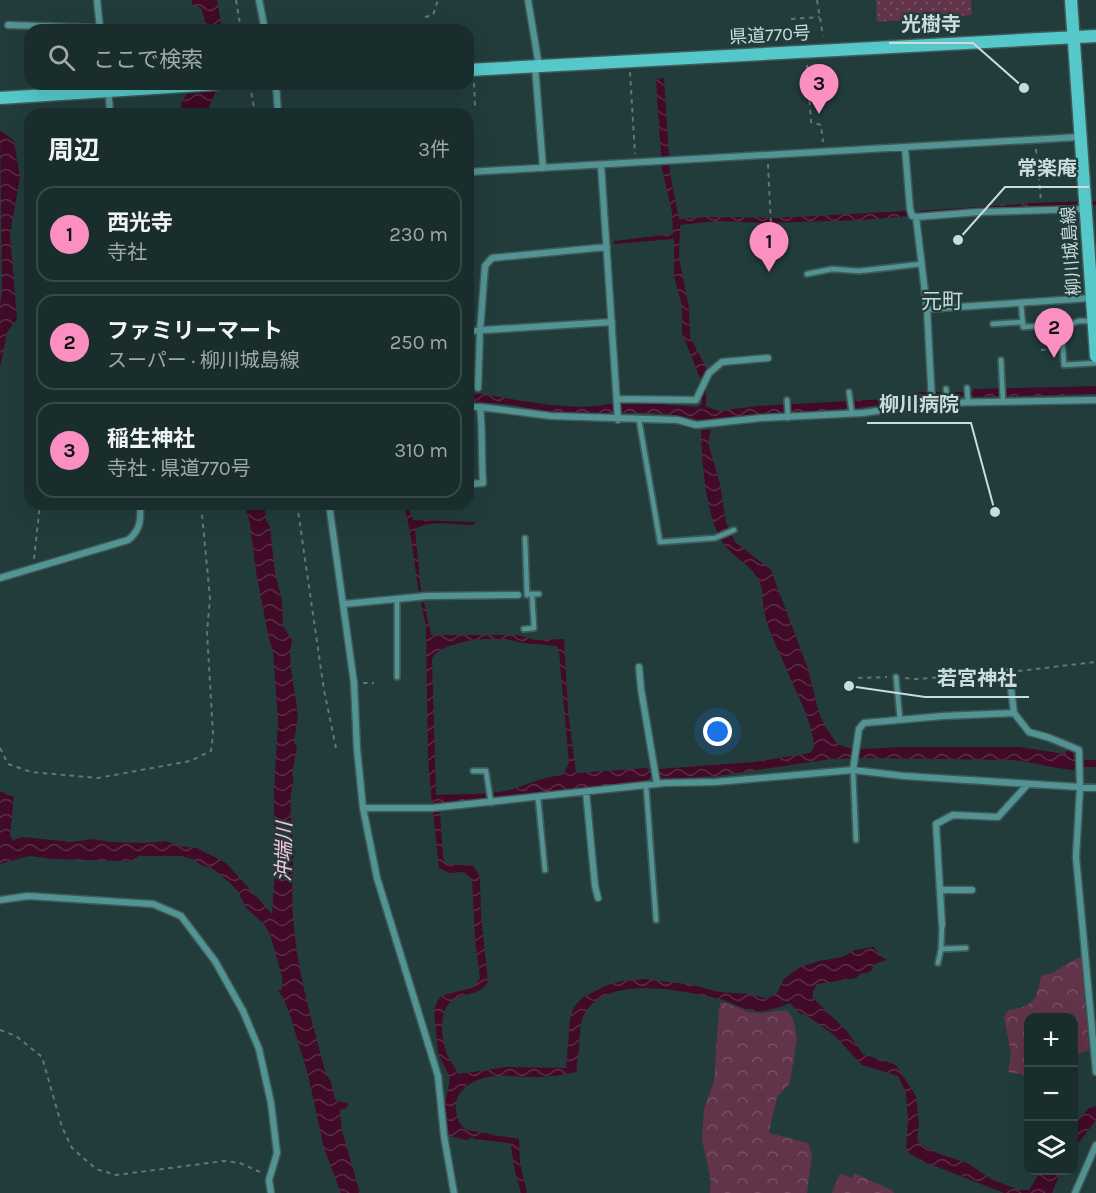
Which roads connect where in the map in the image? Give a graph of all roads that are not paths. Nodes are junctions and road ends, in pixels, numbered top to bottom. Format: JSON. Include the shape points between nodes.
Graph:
{"nodes":[{"id":1,"x":97,"y":0,"type":"edge"},
{"id":2,"x":259,"y":0,"type":"edge"},
{"id":3,"x":528,"y":0,"type":"edge"},
{"id":4,"x":1071,"y":0,"type":"edge"},
{"id":5,"x":99,"y":24,"type":"edge"},
{"id":6,"x":264,"y":24,"type":"edge"},
{"id":7,"x":8,"y":25,"type":"dead end"},
{"id":8,"x":24,"y":26,"type":"edge"},
{"id":9,"x":1074,"y":36,"type":"junction"},
{"id":10,"x":1096,"y":36,"type":"edge"},
{"id":11,"x":537,"y":66,"type":"junction"},
{"id":12,"x":474,"y":70,"type":"edge"},
{"id":13,"x":79,"y":90,"type":"edge"},
{"id":14,"x":108,"y":90,"type":"edge"},
{"id":15,"x":276,"y":90,"type":"edge"},
{"id":16,"x":0,"y":98,"type":"edge"},
{"id":17,"x":110,"y":108,"type":"edge"},
{"id":18,"x":278,"y":108,"type":"edge"},
{"id":19,"x":1081,"y":137,"type":"junction"},
{"id":20,"x":905,"y":148,"type":"junction"},
{"id":21,"x":601,"y":165,"type":"junction"},
{"id":22,"x":543,"y":168,"type":"junction"},
{"id":23,"x":474,"y":172,"type":"edge"},
{"id":24,"x":1086,"y":204,"type":"junction"},
{"id":25,"x":913,"y":214,"type":"junction"},
{"id":26,"x":607,"y":247,"type":"junction"},
{"id":27,"x":921,"y":264,"type":"junction"},
{"id":28,"x":807,"y":274,"type":"dead end"},
{"id":29,"x":1093,"y":291,"type":"edge"},
{"id":30,"x":1022,"y":303,"type":"junction"},
{"id":31,"x":927,"y":309,"type":"junction"},
{"id":32,"x":1094,"y":321,"type":"junction"},
{"id":33,"x":612,"y":322,"type":"junction"},
{"id":34,"x":1023,"y":322,"type":"junction"},
{"id":35,"x":993,"y":324,"type":"dead end"},
{"id":36,"x":1061,"y":325,"type":"junction"},
{"id":37,"x":474,"y":331,"type":"edge"},
{"id":38,"x":480,"y":331,"type":"junction"},
{"id":39,"x":1096,"y":356,"type":"edge"},
{"id":40,"x":768,"y":358,"type":"dead end"},
{"id":41,"x":1001,"y":360,"type":"dead end"},
{"id":42,"x":1096,"y":363,"type":"edge"},
{"id":43,"x":478,"y":388,"type":"dead end"},
{"id":44,"x":967,"y":388,"type":"dead end"},
{"id":45,"x":946,"y":389,"type":"dead end"},
{"id":46,"x":849,"y":392,"type":"dead end"},
{"id":47,"x":617,"y":399,"type":"junction"},
{"id":48,"x":787,"y":400,"type":"dead end"},
{"id":49,"x":947,"y":400,"type":"junction"},
{"id":50,"x":968,"y":400,"type":"junction"},
{"id":51,"x":1003,"y":400,"type":"junction"},
{"id":52,"x":1096,"y":400,"type":"edge"},
{"id":53,"x":932,"y":401,"type":"junction"},
{"id":54,"x":474,"y":406,"type":"edge"},
{"id":55,"x":480,"y":406,"type":"junction"},
{"id":56,"x":852,"y":412,"type":"junction"},
{"id":57,"x":788,"y":416,"type":"junction"},
{"id":58,"x":618,"y":418,"type":"junction"},
{"id":59,"x":639,"y":420,"type":"junction"},
{"id":60,"x":474,"y":484,"type":"edge"},
{"id":61,"x":140,"y":510,"type":"edge"},
{"id":62,"x":330,"y":510,"type":"edge"},
{"id":63,"x":734,"y":530,"type":"dead end"},
{"id":64,"x":525,"y":538,"type":"dead end"},
{"id":65,"x":0,"y":578,"type":"edge"},
{"id":66,"x":530,"y":594,"type":"junction"},
{"id":67,"x":539,"y":594,"type":"dead end"},
{"id":68,"x":518,"y":595,"type":"joint"},
{"id":69,"x":397,"y":600,"type":"junction"},
{"id":70,"x":344,"y":604,"type":"junction"},
{"id":71,"x":524,"y":629,"type":"dead end"},
{"id":72,"x":639,"y":667,"type":"dead end"},
{"id":73,"x":1009,"y":672,"type":"road end"},
{"id":74,"x":397,"y":677,"type":"dead end"},
{"id":75,"x":896,"y":677,"type":"road end"},
{"id":76,"x":1014,"y":712,"type":"junction"},
{"id":77,"x":900,"y":720,"type":"junction"},
{"id":78,"x":853,"y":770,"type":"junction"},
{"id":79,"x":473,"y":771,"type":"dead end"},
{"id":80,"x":657,"y":782,"type":"junction"},
{"id":81,"x":1028,"y":784,"type":"junction"},
{"id":82,"x":646,"y":785,"type":"junction"},
{"id":83,"x":1080,"y":787,"type":"junction"},
{"id":84,"x":1096,"y":788,"type":"edge"},
{"id":85,"x":586,"y":792,"type":"junction"},
{"id":86,"x":538,"y":798,"type":"junction"},
{"id":87,"x":491,"y":801,"type":"junction"},
{"id":88,"x":363,"y":808,"type":"junction"},
{"id":89,"x":856,"y":840,"type":"dead end"},
{"id":90,"x":545,"y":870,"type":"dead end"},
{"id":91,"x":940,"y":890,"type":"junction"},
{"id":92,"x":972,"y":890,"type":"dead end"},
{"id":93,"x":598,"y":898,"type":"dead end"},
{"id":94,"x":0,"y":900,"type":"edge"},
{"id":95,"x":656,"y":920,"type":"dead end"},
{"id":96,"x":942,"y":925,"type":"joint"},
{"id":97,"x":966,"y":948,"type":"dead end"},
{"id":98,"x":941,"y":949,"type":"junction"},
{"id":99,"x":938,"y":963,"type":"dead end"},
{"id":100,"x":1096,"y":1072,"type":"edge"},
{"id":101,"x":1096,"y":1145,"type":"edge"},
{"id":102,"x":271,"y":1193,"type":"edge"},
{"id":103,"x":454,"y":1193,"type":"edge"},
{"id":104,"x":1076,"y":1193,"type":"edge"}],
"edges":[{"from":1,"to":5,"type":"street"},
{"from":2,"to":6,"type":"street"},
{"from":3,"to":11,"type":"street"},
{"from":4,"to":9,"type":"main road","name":"柳川城島線"},
{"from":7,"to":8,"type":"street"},
{"from":9,"to":10,"type":"main road","name":"県道770号"},
{"from":9,"to":11,"type":"main road","name":"県道770号"},
{"from":9,"to":19,"type":"main road","name":"柳川城島線"},
{"from":11,"to":12,"type":"main road","name":"県道770号"},
{"from":11,"to":22,"type":"street"},
{"from":13,"to":16,"type":"main road"},
{"from":14,"to":17,"type":"street"},
{"from":15,"to":18,"type":"street"},
{"from":19,"to":20,"type":"street"},
{"from":19,"to":24,"type":"main road","name":"柳川城島線"},
{"from":20,"to":21,"type":"street"},
{"from":20,"to":25,"type":"street"},
{"from":21,"to":22,"type":"street"},
{"from":21,"to":26,"type":"street"},
{"from":22,"to":23,"type":"street"},
{"from":24,"to":25,"type":"street"},
{"from":24,"to":29,"type":"main road","name":"柳川城島線"},
{"from":25,"to":27,"type":"street"},
{"from":26,"to":33,"type":"street"},
{"from":26,"to":38,"type":"street","via":[[492,258],[485,266]]},
{"from":27,"to":28,"type":"lane"},
{"from":27,"to":31,"type":"street"},
{"from":29,"to":30,"type":"street"},
{"from":29,"to":32,"type":"main road","name":"柳川城島線"},
{"from":30,"to":31,"type":"street"},
{"from":30,"to":34,"type":"lane"},
{"from":31,"to":53,"type":"street"},
{"from":32,"to":36,"type":"lane"},
{"from":32,"to":39,"type":"main road","name":"柳川城島線"},
{"from":33,"to":38,"type":"street"},
{"from":33,"to":47,"type":"street"},
{"from":34,"to":35,"type":"lane"},
{"from":34,"to":36,"type":"lane","via":[[1023,327]]},
{"from":36,"to":42,"type":"lane","via":[[1064,365]]},
{"from":37,"to":38,"type":"street"},
{"from":38,"to":43,"type":"street"},
{"from":40,"to":47,"type":"street","via":[[722,362],[709,373],[696,400]]},
{"from":41,"to":51,"type":"lane"},
{"from":44,"to":50,"type":"lane"},
{"from":45,"to":49,"type":"lane"},
{"from":46,"to":56,"type":"lane"},
{"from":47,"to":58,"type":"street"},
{"from":48,"to":57,"type":"lane"},
{"from":49,"to":50,"type":"street"},
{"from":49,"to":53,"type":"street"},
{"from":50,"to":51,"type":"street"},
{"from":51,"to":52,"type":"street"},
{"from":53,"to":56,"type":"street"},
{"from":54,"to":55,"type":"street"},
{"from":55,"to":58,"type":"street","via":[[551,416]]},
{"from":55,"to":60,"type":"street","via":[[483,483]]},
{"from":56,"to":57,"type":"street"},
{"from":57,"to":59,"type":"street","via":[[696,425],[678,420]]},
{"from":58,"to":59,"type":"street"},
{"from":59,"to":63,"type":"lane","via":[[660,542],[715,538]]},
{"from":61,"to":65,"type":"street","via":[[140,524],[128,540]]},
{"from":62,"to":70,"type":"street"},
{"from":64,"to":66,"type":"lane"},
{"from":66,"to":67,"type":"lane"},
{"from":66,"to":68,"type":"lane"},
{"from":66,"to":71,"type":"lane","via":[[534,628]]},
{"from":68,"to":69,"type":"street"},
{"from":69,"to":70,"type":"street"},
{"from":69,"to":74,"type":"lane"},
{"from":70,"to":88,"type":"street"},
{"from":72,"to":80,"type":"street"},
{"from":73,"to":76,"type":"street"},
{"from":75,"to":77,"type":"lane"},
{"from":76,"to":77,"type":"street"},
{"from":76,"to":83,"type":"street","via":[[1029,732],[1079,750]]},
{"from":77,"to":78,"type":"street","via":[[864,723],[859,729]]},
{"from":78,"to":80,"type":"street","via":[[717,782]]},
{"from":78,"to":81,"type":"street"},
{"from":78,"to":89,"type":"lane"},
{"from":79,"to":87,"type":"lane","via":[[486,771]]},
{"from":80,"to":82,"type":"street"},
{"from":81,"to":83,"type":"street"},
{"from":81,"to":91,"type":"street","via":[[998,817],[953,815],[936,824]]},
{"from":82,"to":85,"type":"street"},
{"from":82,"to":95,"type":"lane"},
{"from":83,"to":84,"type":"street"},
{"from":83,"to":100,"type":"street","via":[[1076,857]]},
{"from":85,"to":86,"type":"street"},
{"from":85,"to":93,"type":"street"},
{"from":86,"to":87,"type":"street"},
{"from":86,"to":90,"type":"lane"},
{"from":87,"to":88,"type":"street","via":[[432,808]]},
{"from":88,"to":103,"type":"street","via":[[377,878],[438,1076]]},
{"from":91,"to":92,"type":"street"},
{"from":91,"to":96,"type":"street"},
{"from":94,"to":102,"type":"street","via":[[28,896],[153,904],[181,916],[215,960],[259,1049],[277,1153],[269,1180]]},
{"from":96,"to":98,"type":"lane"},
{"from":97,"to":98,"type":"lane"},
{"from":98,"to":99,"type":"lane"},
{"from":101,"to":104,"type":"street"}]}
